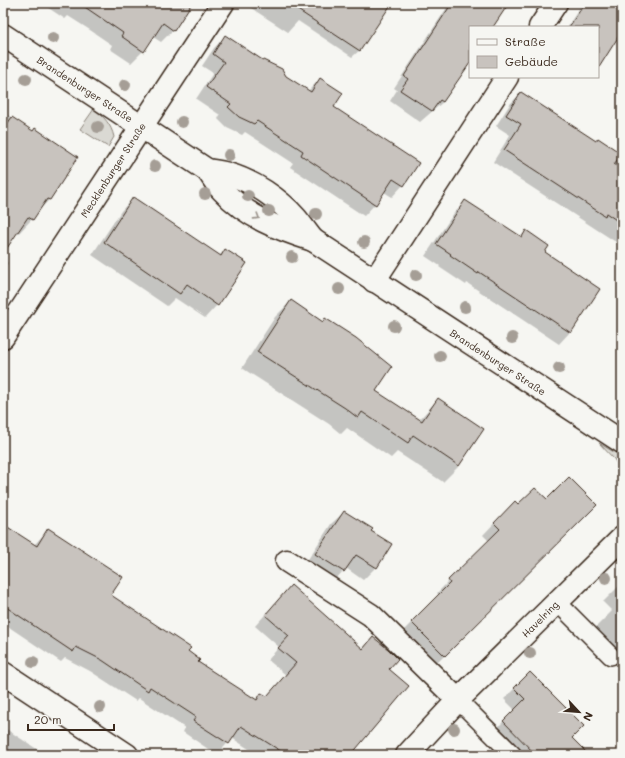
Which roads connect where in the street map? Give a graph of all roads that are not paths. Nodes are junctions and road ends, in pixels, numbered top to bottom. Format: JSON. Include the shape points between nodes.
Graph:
{"nodes":[{"id":1,"x":224,"y":3,"type":"edge"},
{"id":2,"x":556,"y":3,"type":"edge"},
{"id":3,"x":541,"y":26,"type":"edge"},
{"id":4,"x":3,"y":35,"type":"edge"},
{"id":5,"x":506,"y":78,"type":"edge"},
{"id":6,"x":142,"y":126,"type":"junction"},
{"id":7,"x":374,"y":281,"type":"junction"},
{"id":8,"x":3,"y":337,"type":"edge"},
{"id":9,"x":622,"y":442,"type":"edge"},
{"id":10,"x":622,"y":538,"type":"edge"},
{"id":11,"x":286,"y":561,"type":"dead end"},
{"id":12,"x":558,"y":602,"type":"junction"},
{"id":13,"x":611,"y":656,"type":"dead end"},
{"id":14,"x":3,"y":673,"type":"edge"},
{"id":15,"x":458,"y":700,"type":"junction"},
{"id":16,"x":127,"y":755,"type":"edge"},
{"id":17,"x":407,"y":755,"type":"edge"},
{"id":18,"x":513,"y":755,"type":"edge"}],
"edges":[{"from":1,"to":6,"type":"street","name":"Mecklenburger Straße"},
{"from":2,"to":3,"type":"street"},
{"from":4,"to":6,"type":"street","name":"Brandenburger Straße"},
{"from":5,"to":7,"type":"street"},
{"from":6,"to":7,"type":"street","name":"Brandenburger Straße","via":[[207,170],[222,189],[251,214],[280,230],[313,240]]},
{"from":6,"to":8,"type":"street","name":"Mecklenburger Straße"},
{"from":7,"to":9,"type":"street","name":"Brandenburger Straße"},
{"from":10,"to":12,"type":"street","name":"Havelring"},
{"from":11,"to":15,"type":"street","via":[[371,615]]},
{"from":12,"to":13,"type":"lane"},
{"from":12,"to":15,"type":"street","name":"Havelring"},
{"from":14,"to":16,"type":"street"},
{"from":15,"to":17,"type":"street","name":"Havelring"},
{"from":15,"to":18,"type":"lane"}]}
